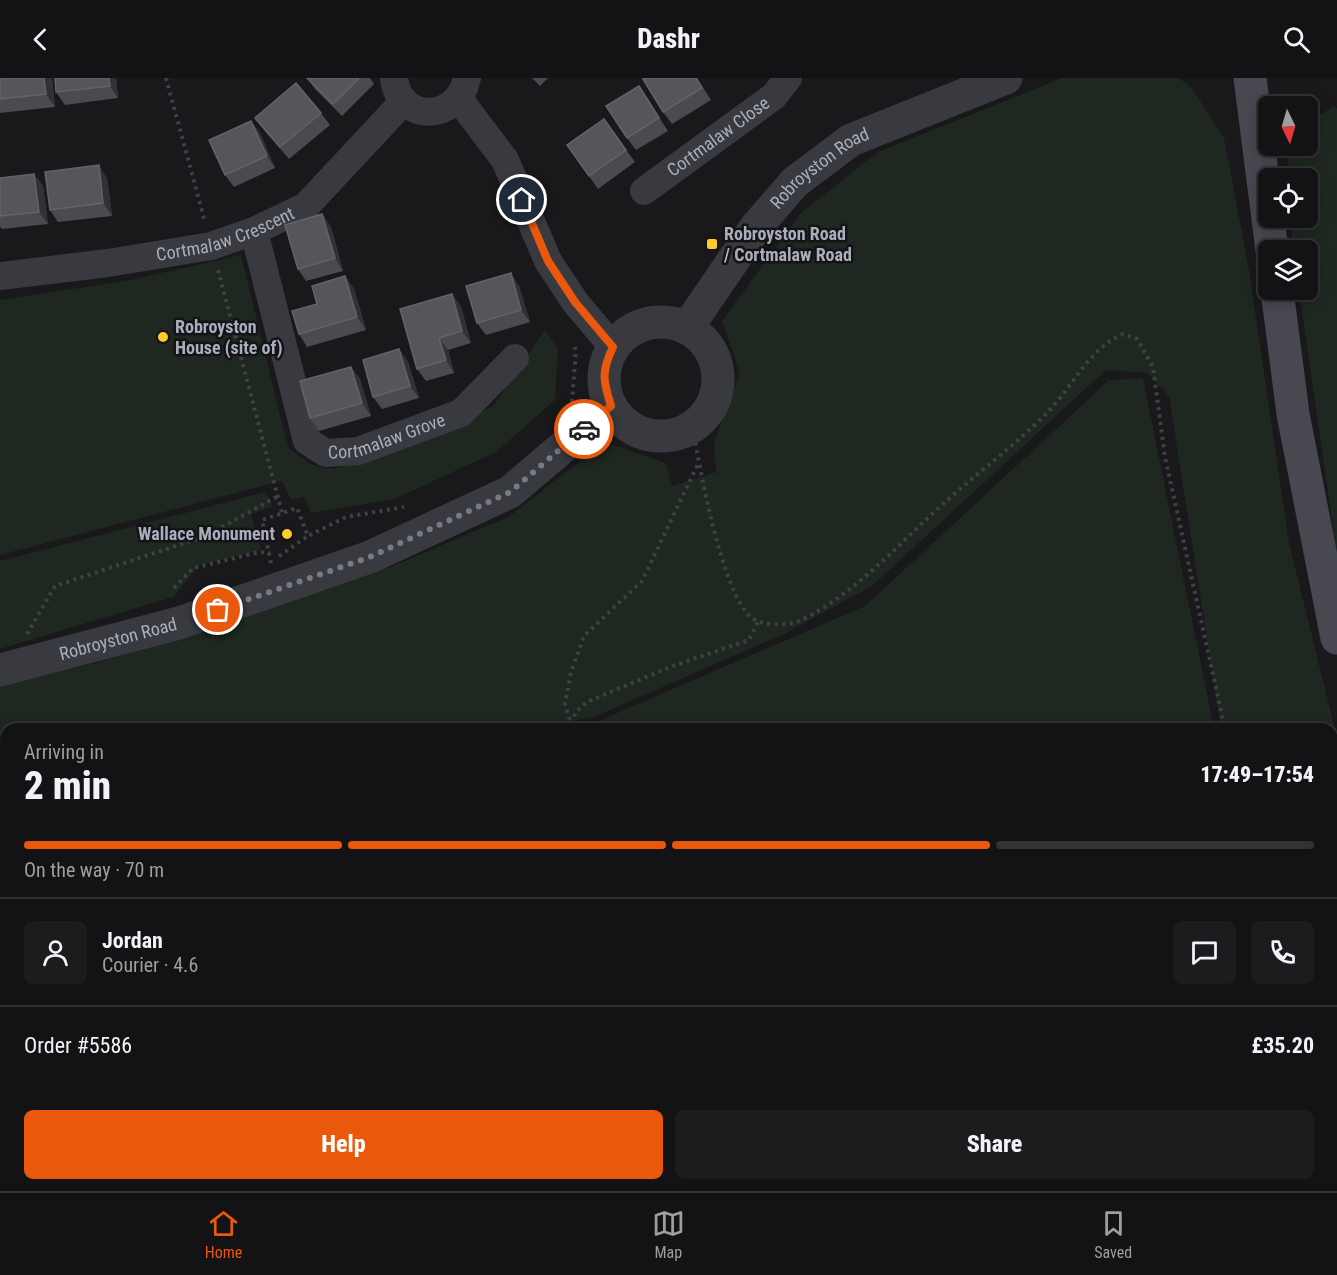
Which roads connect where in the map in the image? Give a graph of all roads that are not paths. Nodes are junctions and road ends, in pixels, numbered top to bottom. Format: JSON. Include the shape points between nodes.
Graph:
{"nodes":[{"id":1,"x":788,"y":78,"type":"edge"},
{"id":2,"x":1006,"y":78,"type":"edge"},
{"id":3,"x":1250,"y":78,"type":"edge"},
{"id":4,"x":463,"y":89,"type":"edge"},
{"id":5,"x":399,"y":90,"type":"edge"},
{"id":6,"x":644,"y":191,"type":"dead end"},
{"id":7,"x":254,"y":231,"type":"junction"},
{"id":8,"x":1271,"y":240,"type":"edge"},
{"id":9,"x":0,"y":276,"type":"edge"},
{"id":10,"x":1278,"y":300,"type":"edge"},
{"id":11,"x":687,"y":328,"type":"junction"},
{"id":12,"x":613,"y":347,"type":"junction"},
{"id":13,"x":515,"y":358,"type":"dead end"},
{"id":14,"x":611,"y":406,"type":"junction"},
{"id":15,"x":1337,"y":638,"type":"edge"},
{"id":16,"x":0,"y":670,"type":"edge"}],
"edges":[{"from":1,"to":6,"type":"street","name":"Cortmalaw Close","via":[[774,96]]},
{"from":2,"to":11,"type":"street","name":"Robroyston Road","via":[[851,140],[795,182],[756,226]]},
{"from":3,"to":8,"type":"main road"},
{"from":4,"to":5,"type":"street","via":[[450,107],[426,112]]},
{"from":4,"to":12,"type":"street","via":[[505,160],[548,261],[575,302]]},
{"from":5,"to":7,"type":"street","name":"Cortmalaw Crescent","via":[[306,206]]},
{"from":7,"to":9,"type":"street","name":"Cortmalaw Crescent","via":[[211,246]]},
{"from":7,"to":13,"type":"street","name":"Cortmalaw Grove","via":[[307,441],[326,453],[358,452],[461,412]]},
{"from":10,"to":15,"type":"main road","via":[[1293,414]]},
{"from":11,"to":12,"type":"street","via":[[654,323],[632,328]]},
{"from":11,"to":14,"type":"street","via":[[709,349],[716,366],[714,401],[693,428],[681,433],[648,435],[633,430]]},
{"from":12,"to":14,"type":"street","via":[[605,364],[603,382]]},
{"from":14,"to":16,"type":"street","name":"Robroyston Road","via":[[510,492],[370,557],[179,623]]}]}
